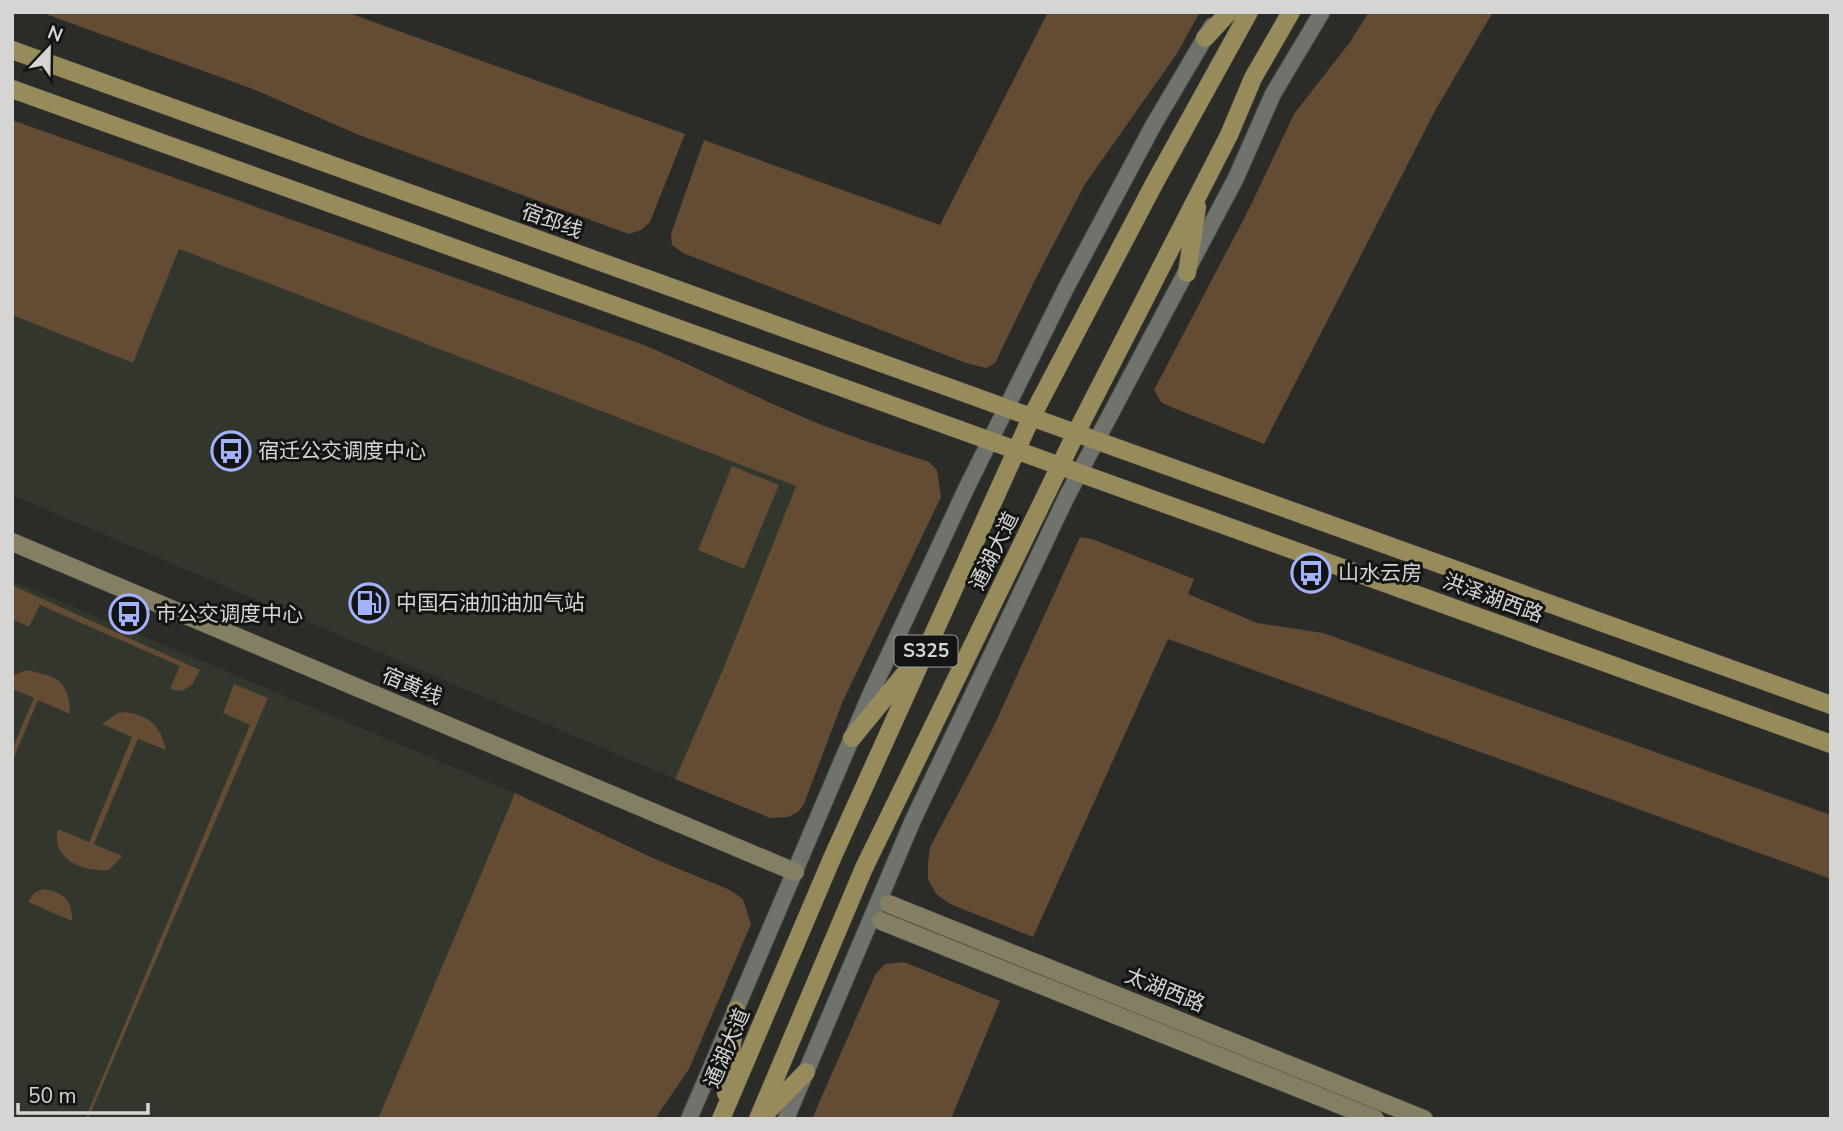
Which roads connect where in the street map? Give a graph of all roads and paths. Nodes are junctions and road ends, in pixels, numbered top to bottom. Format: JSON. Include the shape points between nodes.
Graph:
{"nodes":[{"id":1,"x":1220,"y":12,"type":"edge"},
{"id":2,"x":1229,"y":12,"type":"edge"},
{"id":3,"x":1249,"y":12,"type":"edge"},
{"id":4,"x":1291,"y":12,"type":"edge"},
{"id":5,"x":1322,"y":12,"type":"edge"},
{"id":6,"x":1205,"y":38,"type":"junction"},
{"id":7,"x":12,"y":50,"type":"edge"},
{"id":8,"x":12,"y":89,"type":"edge"},
{"id":9,"x":1199,"y":191,"type":"junction"},
{"id":10,"x":1187,"y":273,"type":"junction"},
{"id":11,"x":1007,"y":410,"type":"junction"},
{"id":12,"x":1031,"y":418,"type":"junction"},
{"id":13,"x":1076,"y":433,"type":"junction"},
{"id":14,"x":1097,"y":441,"type":"junction"},
{"id":15,"x":990,"y":442,"type":"junction"},
{"id":16,"x":1016,"y":452,"type":"junction"},
{"id":17,"x":1060,"y":467,"type":"junction"},
{"id":18,"x":1079,"y":474,"type":"junction"},
{"id":19,"x":12,"y":542,"type":"edge"},
{"id":20,"x":928,"y":646,"type":"junction"},
{"id":21,"x":1831,"y":705,"type":"edge"},
{"id":22,"x":852,"y":738,"type":"junction"},
{"id":23,"x":1831,"y":744,"type":"edge"},
{"id":24,"x":795,"y":872,"type":"junction"},
{"id":25,"x":889,"y":904,"type":"dead end"},
{"id":26,"x":881,"y":921,"type":"dead end"},
{"id":27,"x":736,"y":1010,"type":"junction"},
{"id":28,"x":806,"y":1072,"type":"junction"},
{"id":29,"x":723,"y":1115,"type":"edge"},
{"id":30,"x":689,"y":1119,"type":"edge"},
{"id":31,"x":759,"y":1119,"type":"edge"},
{"id":32,"x":786,"y":1119,"type":"edge"},
{"id":33,"x":1375,"y":1119,"type":"edge"},
{"id":34,"x":1424,"y":1119,"type":"edge"}],
"edges":[{"from":1,"to":6,"type":"street"},
{"from":2,"to":6,"type":"main road"},
{"from":3,"to":12,"type":"main road","name":"通湖大道"},
{"from":4,"to":9,"type":"main road","name":"通湖大道"},
{"from":5,"to":10,"type":"street","via":[[1273,94]]},
{"from":6,"to":11,"type":"street","via":[[1066,288]]},
{"from":7,"to":11,"type":"main road","name":"宿邳线"},
{"from":8,"to":15,"type":"main road"},
{"from":9,"to":10,"type":"main road"},
{"from":9,"to":13,"type":"main road","name":"通湖大道"},
{"from":10,"to":14,"type":"street"},
{"from":11,"to":12,"type":"main road","name":"宿邳线"},
{"from":11,"to":15,"type":"street"},
{"from":12,"to":13,"type":"main road","name":"宿邳线"},
{"from":12,"to":16,"type":"main road","name":"通湖大道","number":"S325"},
{"from":13,"to":14,"type":"main road","name":"洪泽湖西路"},
{"from":13,"to":17,"type":"main road","name":"通湖大道"},
{"from":14,"to":18,"type":"street"},
{"from":14,"to":21,"type":"main road","name":"洪泽湖西路"},
{"from":15,"to":16,"type":"main road"},
{"from":15,"to":22,"type":"street"},
{"from":16,"to":17,"type":"main road"},
{"from":16,"to":20,"type":"main road","name":"通湖大道","number":"S325"},
{"from":17,"to":18,"type":"main road","name":"洪泽湖西路"},
{"from":17,"to":31,"type":"main road","name":"通湖大道","via":[[864,868]]},
{"from":18,"to":23,"type":"main road","name":"洪泽湖西路"},
{"from":18,"to":28,"type":"street","via":[[913,820]]},
{"from":19,"to":24,"type":"street","name":"宿黄线"},
{"from":20,"to":22,"type":"main road"},
{"from":20,"to":29,"type":"main road","name":"通湖大道","number":"S325"},
{"from":22,"to":24,"type":"street"},
{"from":24,"to":27,"type":"street"},
{"from":25,"to":34,"type":"street","name":"太湖西路"},
{"from":26,"to":33,"type":"street","name":"太湖西路"},
{"from":27,"to":29,"type":"main road"},
{"from":27,"to":30,"type":"street"},
{"from":28,"to":31,"type":"main road"},
{"from":28,"to":32,"type":"street"}]}
